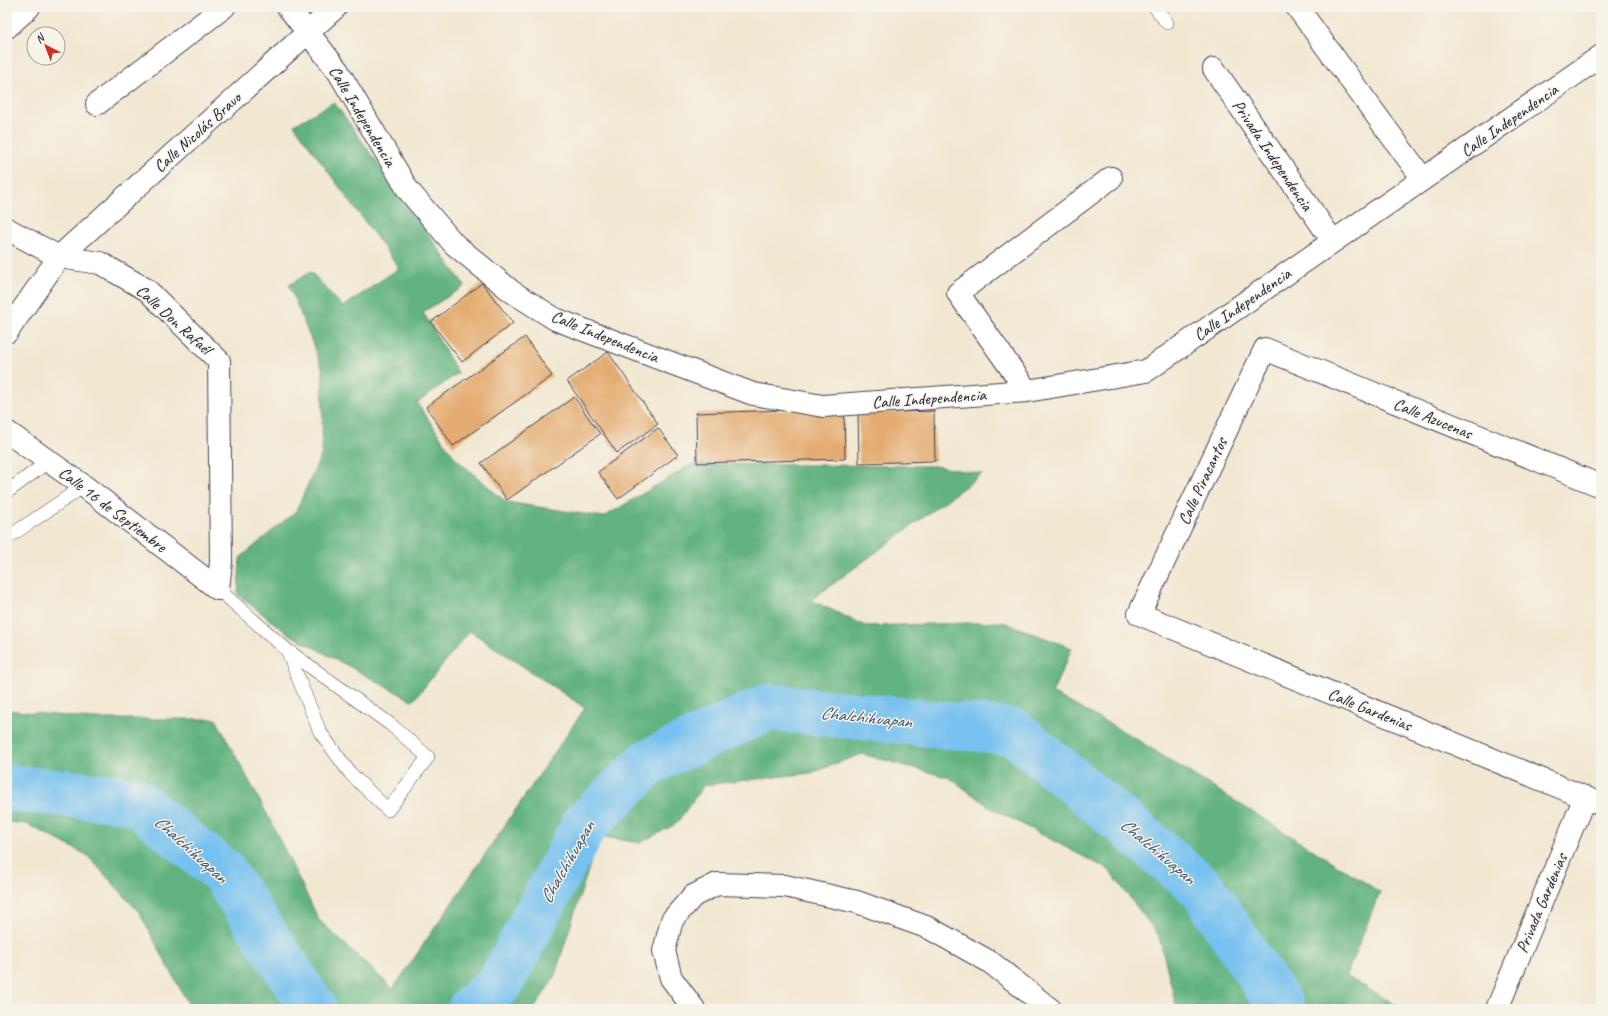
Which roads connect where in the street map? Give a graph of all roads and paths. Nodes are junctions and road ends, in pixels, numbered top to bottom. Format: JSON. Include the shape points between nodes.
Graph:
{"nodes":[{"id":1,"x":29,"y":7,"type":"edge"},
{"id":2,"x":224,"y":7,"type":"edge"},
{"id":3,"x":288,"y":7,"type":"edge"},
{"id":4,"x":336,"y":7,"type":"edge"},
{"id":5,"x":1155,"y":7,"type":"edge"},
{"id":6,"x":1297,"y":7,"type":"edge"},
{"id":7,"x":1167,"y":23,"type":"dead end"},
{"id":8,"x":7,"y":27,"type":"edge"},
{"id":9,"x":307,"y":33,"type":"junction"},
{"id":10,"x":1601,"y":56,"type":"edge"},
{"id":11,"x":1214,"y":69,"type":"dead end"},
{"id":12,"x":97,"y":104,"type":"dead end"},
{"id":13,"x":1111,"y":178,"type":"dead end"},
{"id":14,"x":1423,"y":179,"type":"junction"},
{"id":15,"x":7,"y":230,"type":"edge"},
{"id":16,"x":1332,"y":240,"type":"junction"},
{"id":17,"x":59,"y":257,"type":"junction"},
{"id":18,"x":7,"y":332,"type":"edge"},
{"id":19,"x":1265,"y":349,"type":"joint"},
{"id":20,"x":1027,"y":391,"type":"junction"},
{"id":21,"x":8,"y":434,"type":"edge"},
{"id":22,"x":49,"y":461,"type":"junction"},
{"id":23,"x":84,"y":486,"type":"junction"},
{"id":24,"x":1601,"y":486,"type":"edge"},
{"id":25,"x":7,"y":492,"type":"edge"},
{"id":26,"x":7,"y":538,"type":"edge"},
{"id":27,"x":218,"y":589,"type":"junction"},
{"id":28,"x":1139,"y":614,"type":"joint"},
{"id":29,"x":287,"y":650,"type":"junction"},
{"id":30,"x":1593,"y":801,"type":"edge"},
{"id":31,"x":694,"y":1009,"type":"edge"},
{"id":32,"x":1050,"y":1009,"type":"edge"},
{"id":33,"x":1497,"y":1009,"type":"edge"}],
"edges":[{"from":1,"to":8,"type":"street"},
{"from":2,"to":12,"type":"street"},
{"from":3,"to":9,"type":"street","name":"Calle Independencia"},
{"from":4,"to":9,"type":"street","name":"Calle Nicolás Bravo"},
{"from":5,"to":7,"type":"lane"},
{"from":6,"to":14,"type":"street"},
{"from":9,"to":17,"type":"street","name":"Calle Nicolás Bravo"},
{"from":9,"to":20,"type":"street","name":"Calle Independencia","via":[[338,71],[408,190],[454,244],[511,291],[555,319],[753,394],[823,406]]},
{"from":10,"to":14,"type":"street","name":"Calle Independencia"},
{"from":11,"to":16,"type":"street","name":"Privada Independencia"},
{"from":13,"to":20,"type":"street","via":[[958,293]]},
{"from":14,"to":16,"type":"street","name":"Calle Independencia"},
{"from":15,"to":17,"type":"street","name":"Calle Don Rafaél"},
{"from":16,"to":20,"type":"street","name":"Calle Independencia","via":[[1146,371]]},
{"from":17,"to":18,"type":"street","name":"Calle Nicolás Bravo"},
{"from":17,"to":27,"type":"street","name":"Calle Don Rafaél","via":[[100,263],[147,290],[219,361],[221,562]]},
{"from":19,"to":24,"type":"street","name":"Calle Azucenas"},
{"from":19,"to":28,"type":"street","name":"Calle Piracantos"},
{"from":21,"to":22,"type":"street","name":"Calle 16 de Septiembre"},
{"from":22,"to":23,"type":"street","name":"Calle 16 de Septiembre"},
{"from":22,"to":25,"type":"lane"},
{"from":23,"to":26,"type":"lane"},
{"from":23,"to":27,"type":"street","name":"Calle 16 de Septiembre"},
{"from":27,"to":29,"type":"lane"},
{"from":28,"to":30,"type":"street","name":"Calle Gardenias"},
{"from":29,"to":29,"type":"lane","via":[[320,732],[350,772],[388,810],[428,757],[390,724]]},
{"from":30,"to":33,"type":"street","name":"Privada Gardenias"},
{"from":31,"to":32,"type":"street","via":[[671,978],[664,951],[672,920],[693,896],[717,884],[785,886],[857,902],[929,928],[990,962]]}]}
